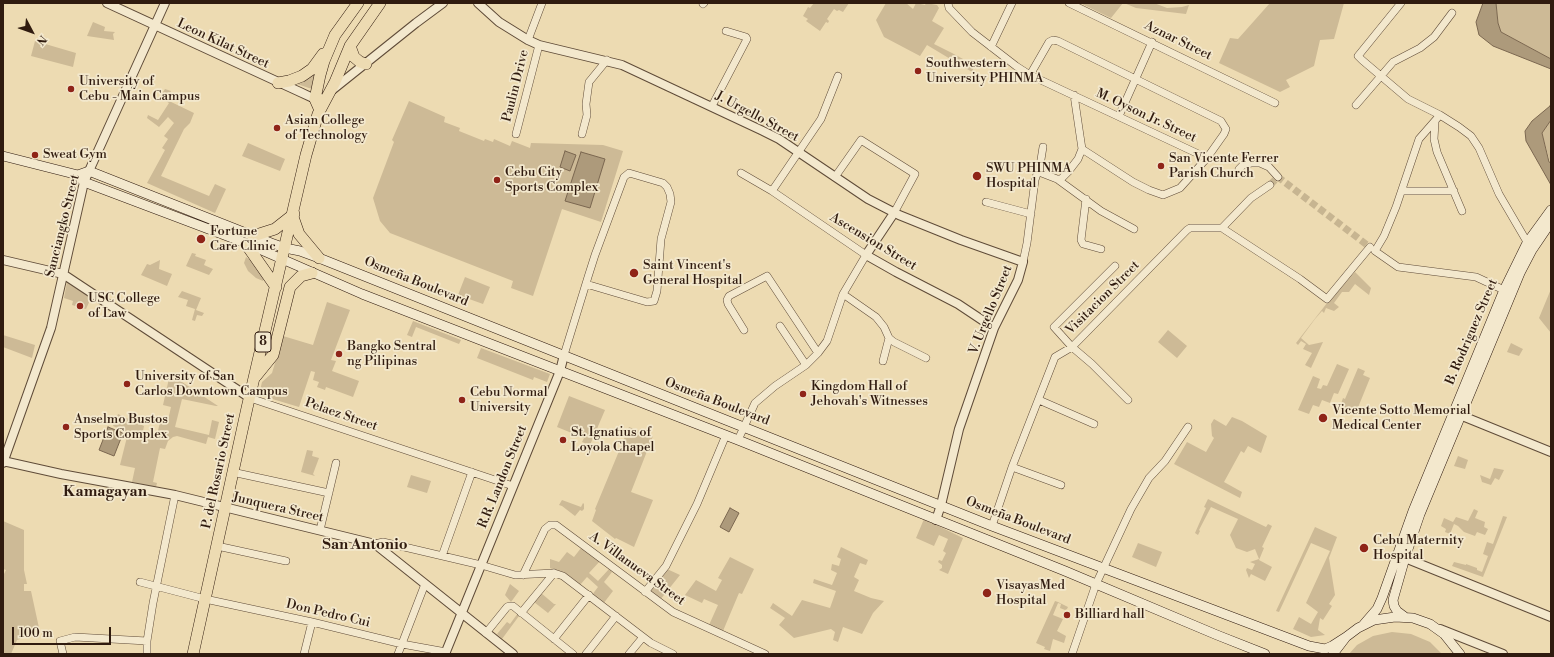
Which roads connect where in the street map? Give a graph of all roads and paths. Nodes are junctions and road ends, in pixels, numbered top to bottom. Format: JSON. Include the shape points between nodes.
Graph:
{"nodes":[{"id":1,"x":107,"y":3,"type":"edge"},
{"id":2,"x":165,"y":3,"type":"edge"},
{"id":3,"x":358,"y":3,"type":"edge"},
{"id":4,"x":380,"y":3,"type":"edge"},
{"id":5,"x":443,"y":3,"type":"edge"},
{"id":6,"x":478,"y":3,"type":"edge"},
{"id":7,"x":542,"y":3,"type":"edge"},
{"id":8,"x":948,"y":3,"type":"edge"},
{"id":9,"x":1012,"y":3,"type":"edge"},
{"id":10,"x":1069,"y":3,"type":"edge"},
{"id":11,"x":1401,"y":3,"type":"edge"},
{"id":12,"x":1452,"y":13,"type":"dead end"},
{"id":13,"x":155,"y":25,"type":"junction"},
{"id":14,"x":726,"y":31,"type":"dead end"},
{"id":15,"x":336,"y":35,"type":"junction"},
{"id":16,"x":528,"y":40,"type":"junction"},
{"id":17,"x":1152,"y":42,"type":"junction"},
{"id":18,"x":539,"y":45,"type":"junction"},
{"id":19,"x":350,"y":46,"type":"junction"},
{"id":20,"x":991,"y":47,"type":"junction"},
{"id":21,"x":607,"y":60,"type":"junction"},
{"id":22,"x":366,"y":64,"type":"junction"},
{"id":23,"x":1030,"y":75,"type":"junction"},
{"id":24,"x":838,"y":76,"type":"dead end"},
{"id":25,"x":1380,"y":76,"type":"junction"},
{"id":26,"x":1135,"y":80,"type":"junction"},
{"id":27,"x":278,"y":82,"type":"junction"},
{"id":28,"x":329,"y":93,"type":"junction"},
{"id":29,"x":1074,"y":95,"type":"junction"},
{"id":30,"x":1275,"y":102,"type":"dead end"},
{"id":31,"x":317,"y":103,"type":"junction"},
{"id":32,"x":712,"y":106,"type":"junction"},
{"id":33,"x":1356,"y":106,"type":"dead end"},
{"id":34,"x":1440,"y":115,"type":"junction"},
{"id":35,"x":1119,"y":116,"type":"junction"},
{"id":36,"x":1434,"y":122,"type":"junction"},
{"id":37,"x":516,"y":134,"type":"dead end"},
{"id":38,"x":582,"y":134,"type":"dead end"},
{"id":39,"x":1043,"y":147,"type":"dead end"},
{"id":40,"x":1082,"y":149,"type":"junction"},
{"id":41,"x":798,"y":152,"type":"junction"},
{"id":42,"x":3,"y":156,"type":"edge"},
{"id":43,"x":1207,"y":158,"type":"junction"},
{"id":44,"x":1239,"y":169,"type":"dead end"},
{"id":45,"x":89,"y":171,"type":"junction"},
{"id":46,"x":1039,"y":172,"type":"junction"},
{"id":47,"x":741,"y":173,"type":"dead end"},
{"id":48,"x":835,"y":177,"type":"junction"},
{"id":49,"x":1278,"y":177,"type":"dead end"},
{"id":50,"x":81,"y":179,"type":"junction"},
{"id":51,"x":1057,"y":179,"type":"junction"},
{"id":52,"x":1270,"y":185,"type":"tunnel mouth"},
{"id":53,"x":772,"y":191,"type":"junction"},
{"id":54,"x":1402,"y":191,"type":"junction"},
{"id":55,"x":1454,"y":191,"type":"junction"},
{"id":56,"x":1086,"y":199,"type":"junction"},
{"id":57,"x":986,"y":202,"type":"dead end"},
{"id":58,"x":1551,"y":210,"type":"edge"},
{"id":59,"x":1462,"y":211,"type":"dead end"},
{"id":60,"x":894,"y":213,"type":"junction"},
{"id":61,"x":1031,"y":214,"type":"junction"},
{"id":62,"x":293,"y":215,"type":"junction"},
{"id":63,"x":1551,"y":222,"type":"edge"},
{"id":64,"x":1222,"y":228,"type":"junction"},
{"id":65,"x":1134,"y":229,"type":"dead end"},
{"id":66,"x":249,"y":240,"type":"junction"},
{"id":67,"x":1529,"y":247,"type":"junction"},
{"id":68,"x":285,"y":248,"type":"junction"},
{"id":69,"x":1102,"y":249,"type":"dead end"},
{"id":70,"x":1372,"y":249,"type":"junction"},
{"id":71,"x":866,"y":255,"type":"junction"},
{"id":72,"x":319,"y":258,"type":"junction"},
{"id":73,"x":3,"y":260,"type":"edge"},
{"id":74,"x":282,"y":260,"type":"junction"},
{"id":75,"x":1023,"y":262,"type":"junction"},
{"id":76,"x":1115,"y":266,"type":"dead end"},
{"id":77,"x":312,"y":273,"type":"junction"},
{"id":78,"x":63,"y":274,"type":"junction"},
{"id":79,"x":586,"y":284,"type":"junction"},
{"id":80,"x":276,"y":287,"type":"junction"},
{"id":81,"x":1504,"y":290,"type":"junction"},
{"id":82,"x":843,"y":294,"type":"junction"},
{"id":83,"x":780,"y":326,"type":"dead end"},
{"id":84,"x":994,"y":328,"type":"junction"},
{"id":85,"x":744,"y":330,"type":"dead end"},
{"id":86,"x":889,"y":338,"type":"junction"},
{"id":87,"x":1072,"y":347,"type":"junction"},
{"id":88,"x":818,"y":353,"type":"junction"},
{"id":89,"x":564,"y":355,"type":"junction"},
{"id":90,"x":926,"y":358,"type":"dead end"},
{"id":91,"x":883,"y":361,"type":"dead end"},
{"id":92,"x":806,"y":365,"type":"junction"},
{"id":93,"x":560,"y":371,"type":"junction"},
{"id":94,"x":254,"y":378,"type":"junction"},
{"id":95,"x":250,"y":398,"type":"junction"},
{"id":96,"x":1039,"y":400,"type":"junction"},
{"id":97,"x":1128,"y":400,"type":"dead end"},
{"id":98,"x":1457,"y":414,"type":"junction"},
{"id":99,"x":1094,"y":424,"type":"dead end"},
{"id":100,"x":743,"y":427,"type":"junction"},
{"id":101,"x":1188,"y":427,"type":"dead end"},
{"id":102,"x":726,"y":435,"type":"junction"},
{"id":103,"x":738,"y":440,"type":"junction"},
{"id":104,"x":1551,"y":452,"type":"edge"},
{"id":105,"x":3,"y":462,"type":"edge"},
{"id":106,"x":336,"y":464,"type":"dead end"},
{"id":107,"x":1012,"y":467,"type":"junction"},
{"id":108,"x":232,"y":472,"type":"junction"},
{"id":109,"x":472,"y":472,"type":"junction"},
{"id":110,"x":1061,"y":485,"type":"dead end"},
{"id":111,"x":513,"y":486,"type":"junction"},
{"id":112,"x":329,"y":493,"type":"junction"},
{"id":113,"x":175,"y":495,"type":"junction"},
{"id":114,"x":941,"y":505,"type":"junction"},
{"id":115,"x":224,"y":508,"type":"junction"},
{"id":116,"x":1417,"y":512,"type":"junction"},
{"id":117,"x":936,"y":520,"type":"junction"},
{"id":118,"x":992,"y":526,"type":"junction"},
{"id":119,"x":320,"y":530,"type":"junction"},
{"id":120,"x":375,"y":544,"type":"junction"},
{"id":121,"x":217,"y":546,"type":"junction"},
{"id":122,"x":442,"y":556,"type":"junction"},
{"id":123,"x":1405,"y":558,"type":"junction"},
{"id":124,"x":286,"y":561,"type":"dead end"},
{"id":125,"x":481,"y":565,"type":"junction"},
{"id":126,"x":1104,"y":567,"type":"junction"},
{"id":127,"x":554,"y":573,"type":"junction"},
{"id":128,"x":523,"y":575,"type":"junction"},
{"id":129,"x":140,"y":582,"type":"dead end"},
{"id":130,"x":425,"y":584,"type":"junction"},
{"id":131,"x":1096,"y":584,"type":"junction"},
{"id":132,"x":157,"y":587,"type":"junction"},
{"id":133,"x":645,"y":592,"type":"junction"},
{"id":134,"x":589,"y":595,"type":"junction"},
{"id":135,"x":205,"y":599,"type":"junction"},
{"id":136,"x":461,"y":613,"type":"junction"},
{"id":137,"x":521,"y":613,"type":"junction"},
{"id":138,"x":616,"y":616,"type":"junction"},
{"id":139,"x":1405,"y":617,"type":"junction"},
{"id":140,"x":1551,"y":617,"type":"edge"},
{"id":141,"x":312,"y":622,"type":"junction"},
{"id":142,"x":1364,"y":624,"type":"junction"},
{"id":143,"x":1434,"y":627,"type":"junction"},
{"id":144,"x":486,"y":633,"type":"junction"},
{"id":145,"x":643,"y":637,"type":"junction"},
{"id":146,"x":1346,"y":637,"type":"junction"},
{"id":147,"x":554,"y":639,"type":"junction"},
{"id":148,"x":147,"y":640,"type":"junction"},
{"id":149,"x":402,"y":644,"type":"junction"},
{"id":150,"x":445,"y":653,"type":"edge"},
{"id":151,"x":63,"y":654,"type":"edge"},
{"id":152,"x":147,"y":654,"type":"edge"},
{"id":153,"x":193,"y":654,"type":"edge"},
{"id":154,"x":304,"y":654,"type":"edge"},
{"id":155,"x":398,"y":654,"type":"edge"},
{"id":156,"x":513,"y":654,"type":"edge"},
{"id":157,"x":573,"y":654,"type":"edge"},
{"id":158,"x":586,"y":654,"type":"edge"},
{"id":159,"x":629,"y":654,"type":"edge"},
{"id":160,"x":673,"y":654,"type":"edge"},
{"id":161,"x":765,"y":654,"type":"edge"},
{"id":162,"x":1072,"y":654,"type":"edge"},
{"id":163,"x":1265,"y":654,"type":"edge"},
{"id":164,"x":1333,"y":654,"type":"edge"},
{"id":165,"x":1460,"y":654,"type":"edge"},
{"id":166,"x":1503,"y":654,"type":"edge"}],
"edges":[{"from":1,"to":13,"type":"street","name":"Leon Kilat Street"},
{"from":2,"to":13,"type":"street","name":"Sanciangko Street"},
{"from":3,"to":15,"type":"main road","number":"8"},
{"from":4,"to":19,"type":"main road","number":"8"},
{"from":5,"to":22,"type":"street"},
{"from":6,"to":16,"type":"street","name":"J. Urgello Street","via":[[499,22]]},
{"from":7,"to":16,"type":"street"},
{"from":8,"to":20,"type":"street","name":"M. Oyson Jr. Street","via":[[949,8],[972,32]]},
{"from":9,"to":20,"type":"street"},
{"from":10,"to":17,"type":"street","name":"Aznar Street"},
{"from":11,"to":25,"type":"street","via":[[1358,56]]},
{"from":12,"to":25,"type":"street","via":[[1434,37],[1420,48],[1393,62]]},
{"from":13,"to":27,"type":"street","name":"Leon Kilat Street"},
{"from":13,"to":45,"type":"street","name":"Sanciangko Street"},
{"from":14,"to":32,"type":"street","via":[[747,39]]},
{"from":15,"to":27,"type":"main road","via":[[310,71],[296,79]]},
{"from":15,"to":31,"type":"main road","number":"8","via":[[320,74]]},
{"from":16,"to":18,"type":"street","name":"J. Urgello Street"},
{"from":17,"to":26,"type":"street"},
{"from":17,"to":30,"type":"street","name":"Aznar Street"},
{"from":18,"to":21,"type":"street","name":"J. Urgello Street"},
{"from":18,"to":37,"type":"street","name":"Paulin Drive"},
{"from":19,"to":22,"type":"main road","via":[[355,58]]},
{"from":19,"to":28,"type":"main road","number":"8"},
{"from":20,"to":23,"type":"street","name":"M. Oyson Jr. Street"},
{"from":21,"to":32,"type":"street","name":"J. Urgello Street"},
{"from":21,"to":38,"type":"street","via":[[589,82],[587,115]]},
{"from":22,"to":28,"type":"street"},
{"from":23,"to":26,"type":"street","via":[[1046,45],[1053,40]]},
{"from":23,"to":29,"type":"street","name":"M. Oyson Jr. Street"},
{"from":24,"to":41,"type":"street","via":[[826,110]]},
{"from":25,"to":33,"type":"street"},
{"from":25,"to":34,"type":"street","via":[[1408,99]]},
{"from":26,"to":35,"type":"street"},
{"from":26,"to":43,"type":"street","via":[[1221,121],[1226,129]]},
{"from":27,"to":31,"type":"street","name":"Leon Kilat Street"},
{"from":28,"to":31,"type":"main road","number":"8"},
{"from":29,"to":35,"type":"street","name":"M. Oyson Jr. Street"},
{"from":29,"to":40,"type":"street"},
{"from":31,"to":62,"type":"main road","name":"P. del Rosario Street","number":"8"},
{"from":32,"to":41,"type":"street","name":"J. Urgello Street","via":[[763,131]]},
{"from":34,"to":36,"type":"street"},
{"from":34,"to":67,"type":"street","via":[[1460,127],[1479,148],[1499,194]]},
{"from":35,"to":43,"type":"street","name":"M. Oyson Jr. Street"},
{"from":36,"to":54,"type":"street","via":[[1419,139]]},
{"from":36,"to":55,"type":"street","via":[[1437,152]]},
{"from":39,"to":46,"type":"street","name":"V. Urgello Street"},
{"from":40,"to":43,"type":"street","via":[[1133,182],[1163,195],[1180,188]]},
{"from":40,"to":51,"type":"street","via":[[1068,172],[1061,179]]},
{"from":41,"to":48,"type":"street","name":"J. Urgello Street"},
{"from":41,"to":53,"type":"street"},
{"from":42,"to":50,"type":"main road","name":"Osmeña Boulevard"},
{"from":44,"to":49,"type":"street","via":[[1251,162],[1260,163],[1269,167]]},
{"from":45,"to":50,"type":"main road"},
{"from":45,"to":66,"type":"main road","name":"Osmeña Boulevard"},
{"from":46,"to":51,"type":"street"},
{"from":46,"to":61,"type":"street","name":"V. Urgello Street","via":[[1035,180]]},
{"from":47,"to":53,"type":"street","name":"Ascension Street"},
{"from":48,"to":60,"type":"street","name":"J. Urgello Street"},
{"from":48,"to":60,"type":"street","via":[[861,140],[915,174]]},
{"from":50,"to":66,"type":"main road","name":"Osmeña Boulevard"},
{"from":50,"to":78,"type":"street","name":"Sanciangko Street"},
{"from":51,"to":56,"type":"street"},
{"from":52,"to":64,"type":"street","via":[[1251,198]]},
{"from":53,"to":71,"type":"street","name":"Ascension Street"},
{"from":54,"to":55,"type":"street"},
{"from":54,"to":70,"type":"street","via":[[1384,236]]},
{"from":55,"to":59,"type":"street"},
{"from":56,"to":65,"type":"street","via":[[1101,211]]},
{"from":56,"to":69,"type":"street","via":[[1081,240],[1083,244]]},
{"from":57,"to":61,"type":"street"},
{"from":58,"to":67,"type":"main road","name":"B. Rodriguez Street"},
{"from":60,"to":71,"type":"street"},
{"from":60,"to":75,"type":"street","name":"J. Urgello Street"},
{"from":61,"to":75,"type":"street","name":"V. Urgello Street"},
{"from":62,"to":66,"type":"main road","via":[[275,229]]},
{"from":62,"to":68,"type":"main road","name":"P. del Rosario Street","number":"8"},
{"from":62,"to":72,"type":"main road","via":[[300,234]]},
{"from":63,"to":67,"type":"main road","name":"B. Rodriguez Street"},
{"from":64,"to":70,"type":"street","via":[[1327,299]]},
{"from":64,"to":87,"type":"street","name":"Visitacion Street","via":[[1187,230]]},
{"from":66,"to":68,"type":"main road","name":"Osmeña Boulevard"},
{"from":66,"to":74,"type":"main road","name":"Osmeña Boulevard"},
{"from":66,"to":80,"type":"main road"},
{"from":67,"to":81,"type":"main road","name":"B. Rodriguez Street"},
{"from":67,"to":98,"type":"main road","name":"B. Rodriguez Street","via":[[1520,273]]},
{"from":68,"to":72,"type":"main road","name":"Osmeña Boulevard"},
{"from":68,"to":74,"type":"main road","name":"P. del Rosario Street","number":"8"},
{"from":70,"to":81,"type":"street","via":[[1398,267],[1476,277]]},
{"from":71,"to":82,"type":"street"},
{"from":71,"to":84,"type":"street","name":"Ascension Street","via":[[958,304]]},
{"from":72,"to":89,"type":"main road","name":"Osmeña Boulevard"},
{"from":73,"to":78,"type":"street","name":"Pelaez Street"},
{"from":74,"to":77,"type":"main road","name":"Osmeña Boulevard"},
{"from":74,"to":80,"type":"main road","name":"P. del Rosario Street","number":"8"},
{"from":75,"to":84,"type":"street","name":"V. Urgello Street","via":[[1018,280]]},
{"from":76,"to":87,"type":"street","via":[[1054,327]]},
{"from":77,"to":93,"type":"main road","name":"Osmeña Boulevard"},
{"from":77,"to":94,"type":"main road","via":[[301,276],[290,287],[273,355]]},
{"from":78,"to":95,"type":"street","name":"Pelaez Street"},
{"from":78,"to":105,"type":"street","name":"Sanciangko Street","via":[[51,328]]},
{"from":79,"to":79,"type":"street","name":"R.R. Landon Street","via":[[624,177],[629,173],[663,183],[671,198],[661,239],[654,300],[647,302]]},
{"from":79,"to":89,"type":"street","name":"R.R. Landon Street"},
{"from":80,"to":94,"type":"main road","name":"P. del Rosario Street","number":"8"},
{"from":81,"to":98,"type":"main road","name":"B. Rodriguez Street"},
{"from":82,"to":86,"type":"street","via":[[876,317]]},
{"from":82,"to":88,"type":"street","via":[[827,341]]},
{"from":83,"to":92,"type":"street"},
{"from":84,"to":114,"type":"street","name":"V. Urgello Street","via":[[959,429]]},
{"from":85,"to":88,"type":"street","via":[[727,300],[729,296],[767,276]]},
{"from":86,"to":90,"type":"street","via":[[901,347]]},
{"from":86,"to":91,"type":"street"},
{"from":87,"to":96,"type":"street","name":"Visitacion Street","via":[[1055,357]]},
{"from":87,"to":97,"type":"street"},
{"from":88,"to":92,"type":"street"},
{"from":89,"to":93,"type":"street","name":"R.R. Landon Street"},
{"from":89,"to":100,"type":"main road","name":"Osmeña Boulevard"},
{"from":92,"to":100,"type":"street","via":[[755,403]]},
{"from":93,"to":102,"type":"main road","name":"Osmeña Boulevard"},
{"from":93,"to":111,"type":"street","name":"R.R. Landon Street"},
{"from":94,"to":95,"type":"main road","name":"P. del Rosario Street","number":"8"},
{"from":95,"to":108,"type":"main road","name":"P. del Rosario Street","number":"8"},
{"from":95,"to":109,"type":"street","name":"Pelaez Street"},
{"from":96,"to":99,"type":"street"},
{"from":96,"to":107,"type":"street","name":"Visitacion Street"},
{"from":98,"to":104,"type":"street"},
{"from":98,"to":116,"type":"main road","name":"B. Rodriguez Street"},
{"from":100,"to":103,"type":"street"},
{"from":100,"to":114,"type":"main road","name":"Osmeña Boulevard"},
{"from":101,"to":126,"type":"street","via":[[1146,482]]},
{"from":102,"to":103,"type":"main road","name":"Osmeña Boulevard"},
{"from":102,"to":133,"type":"street","via":[[670,560]]},
{"from":103,"to":117,"type":"main road","name":"Osmeña Boulevard"},
{"from":105,"to":113,"type":"street","name":"Junquera Street"},
{"from":106,"to":112,"type":"street"},
{"from":107,"to":110,"type":"street"},
{"from":107,"to":118,"type":"street","name":"Visitacion Street"},
{"from":108,"to":112,"type":"street"},
{"from":108,"to":115,"type":"main road","name":"P. del Rosario Street","number":"8"},
{"from":109,"to":111,"type":"street","name":"Pelaez Street"},
{"from":109,"to":122,"type":"street"},
{"from":111,"to":125,"type":"street","name":"R.R. Landon Street"},
{"from":112,"to":119,"type":"street"},
{"from":113,"to":115,"type":"street","name":"Junquera Street"},
{"from":113,"to":132,"type":"street"},
{"from":114,"to":117,"type":"street","name":"V. Urgello Street"},
{"from":114,"to":118,"type":"main road","name":"Osmeña Boulevard"},
{"from":115,"to":119,"type":"street","name":"Junquera Street"},
{"from":115,"to":121,"type":"main road","name":"P. del Rosario Street","number":"8"},
{"from":116,"to":123,"type":"main road","name":"B. Rodriguez Street"},
{"from":116,"to":142,"type":"main road","name":"B. Rodriguez Street","via":[[1377,609]]},
{"from":117,"to":131,"type":"main road","name":"Osmeña Boulevard"},
{"from":118,"to":126,"type":"main road","name":"Osmeña Boulevard"},
{"from":119,"to":120,"type":"street","name":"Junquera Street"},
{"from":120,"to":122,"type":"street","via":[[383,542]]},
{"from":120,"to":130,"type":"street","name":"Junquera Street"},
{"from":121,"to":124,"type":"street"},
{"from":121,"to":135,"type":"main road","name":"P. del Rosario Street","number":"8"},
{"from":122,"to":125,"type":"street"},
{"from":123,"to":139,"type":"main road","name":"B. Rodriguez Street","via":[[1394,606]]},
{"from":123,"to":140,"type":"street"},
{"from":125,"to":128,"type":"street"},
{"from":125,"to":136,"type":"street","name":"R.R. Landon Street"},
{"from":126,"to":131,"type":"street"},
{"from":126,"to":146,"type":"main road","name":"Osmeña Boulevard","via":[[1310,646],[1324,649]]},
{"from":127,"to":128,"type":"street"},
{"from":127,"to":134,"type":"street","via":[[563,576]]},
{"from":127,"to":137,"type":"street"},
{"from":128,"to":133,"type":"street","name":"A. Villanueva Street","via":[[545,529],[550,525],[556,525]]},
{"from":129,"to":132,"type":"street","name":"Don Pedro Cui"},
{"from":130,"to":136,"type":"street","name":"Junquera Street"},
{"from":130,"to":149,"type":"street"},
{"from":131,"to":162,"type":"street"},
{"from":131,"to":163,"type":"main road","name":"Osmeña Boulevard"},
{"from":132,"to":135,"type":"street","name":"Don Pedro Cui"},
{"from":132,"to":148,"type":"street"},
{"from":133,"to":161,"type":"street","name":"A. Villanueva Street","via":[[673,612]]},
{"from":134,"to":138,"type":"street"},
{"from":134,"to":147,"type":"street"},
{"from":135,"to":141,"type":"street","name":"Don Pedro Cui"},
{"from":135,"to":153,"type":"main road","name":"P. del Rosario Street","number":"8"},
{"from":136,"to":144,"type":"street","name":"Junquera Street"},
{"from":136,"to":150,"type":"street","name":"R.R. Landon Street"},
{"from":137,"to":144,"type":"street","via":[[509,606]]},
{"from":137,"to":147,"type":"street"},
{"from":138,"to":145,"type":"street"},
{"from":138,"to":158,"type":"street"},
{"from":139,"to":142,"type":"main road","via":[[1384,618]]},
{"from":139,"to":143,"type":"main road"},
{"from":141,"to":149,"type":"street","name":"Don Pedro Cui"},
{"from":141,"to":154,"type":"street"},
{"from":142,"to":146,"type":"main road"},
{"from":143,"to":165,"type":"main road","via":[[1444,634]]},
{"from":143,"to":166,"type":"street"},
{"from":144,"to":156,"type":"street","name":"Junquera Street"},
{"from":145,"to":159,"type":"street"},
{"from":145,"to":160,"type":"street"},
{"from":146,"to":164,"type":"main road"},
{"from":147,"to":157,"type":"street"},
{"from":148,"to":151,"type":"street","via":[[75,637],[60,641]]},
{"from":148,"to":152,"type":"street"},
{"from":149,"to":150,"type":"street","name":"Don Pedro Cui"},
{"from":149,"to":155,"type":"street"}]}
